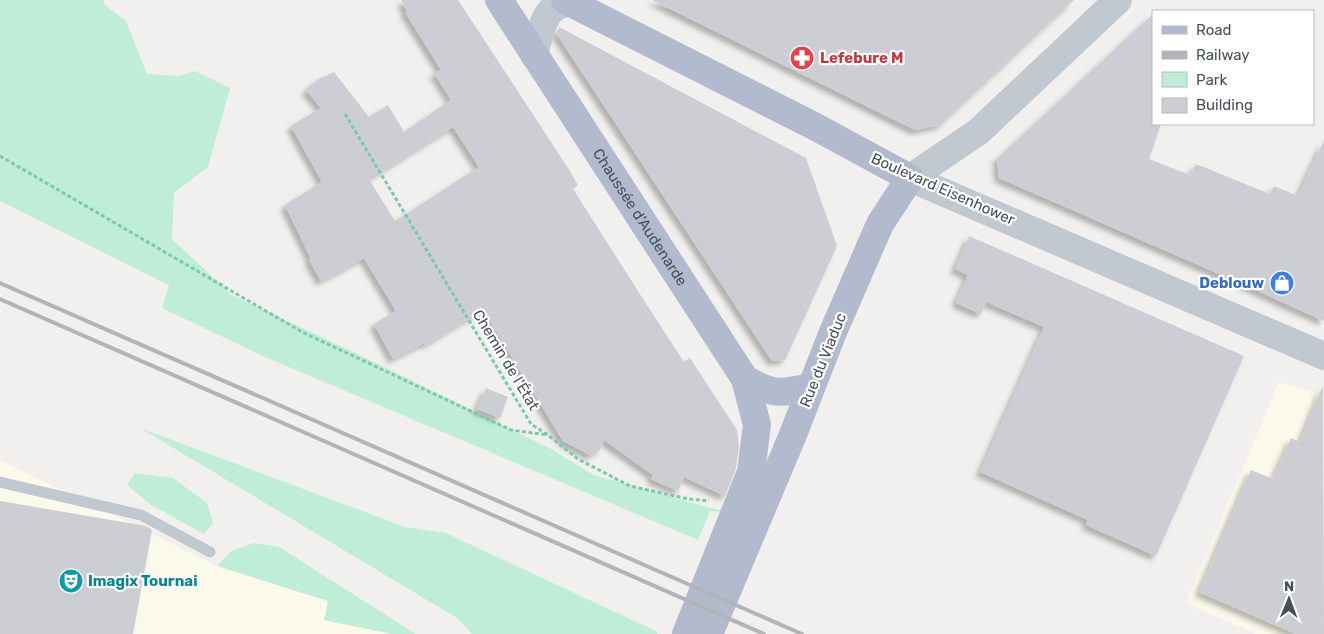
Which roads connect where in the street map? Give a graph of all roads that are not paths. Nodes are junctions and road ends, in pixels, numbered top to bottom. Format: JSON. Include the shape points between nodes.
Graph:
{"nodes":[{"id":1,"x":499,"y":0,"type":"edge"},
{"id":2,"x":1118,"y":0,"type":"edge"},
{"id":3,"x":568,"y":1,"type":"edge"},
{"id":4,"x":534,"y":55,"type":"junction"},
{"id":5,"x":910,"y":178,"type":"junction"},
{"id":6,"x":1324,"y":356,"type":"edge"},
{"id":7,"x":745,"y":378,"type":"junction"},
{"id":8,"x":811,"y":388,"type":"junction"},
{"id":9,"x":0,"y":482,"type":"edge"},
{"id":10,"x":210,"y":552,"type":"dead end"},
{"id":11,"x":686,"y":634,"type":"edge"},
{"id":12,"x":710,"y":634,"type":"edge"}],
"edges":[{"from":1,"to":4,"type":"main road","name":"Chaussée d'Audenarde"},
{"from":2,"to":5,"type":"street","name":"Rue du Viaduc","via":[[978,132]]},
{"from":3,"to":4,"type":"street","via":[[551,10],[543,21]]},
{"from":3,"to":5,"type":"main road","name":"Boulevard Eisenhower"},
{"from":4,"to":7,"type":"main road","name":"Chaussée d'Audenarde"},
{"from":5,"to":6,"type":"street","name":"Boulevard Eisenhower"},
{"from":5,"to":8,"type":"main road","name":"Rue du Viaduc","via":[[880,224]]},
{"from":7,"to":8,"type":"main road","via":[[764,390],[787,393]]},
{"from":7,"to":11,"type":"main road","via":[[757,425],[751,472]]},
{"from":8,"to":12,"type":"main road","name":"Rue du Viaduc"},
{"from":9,"to":10,"type":"lane","via":[[141,515]]}]}
